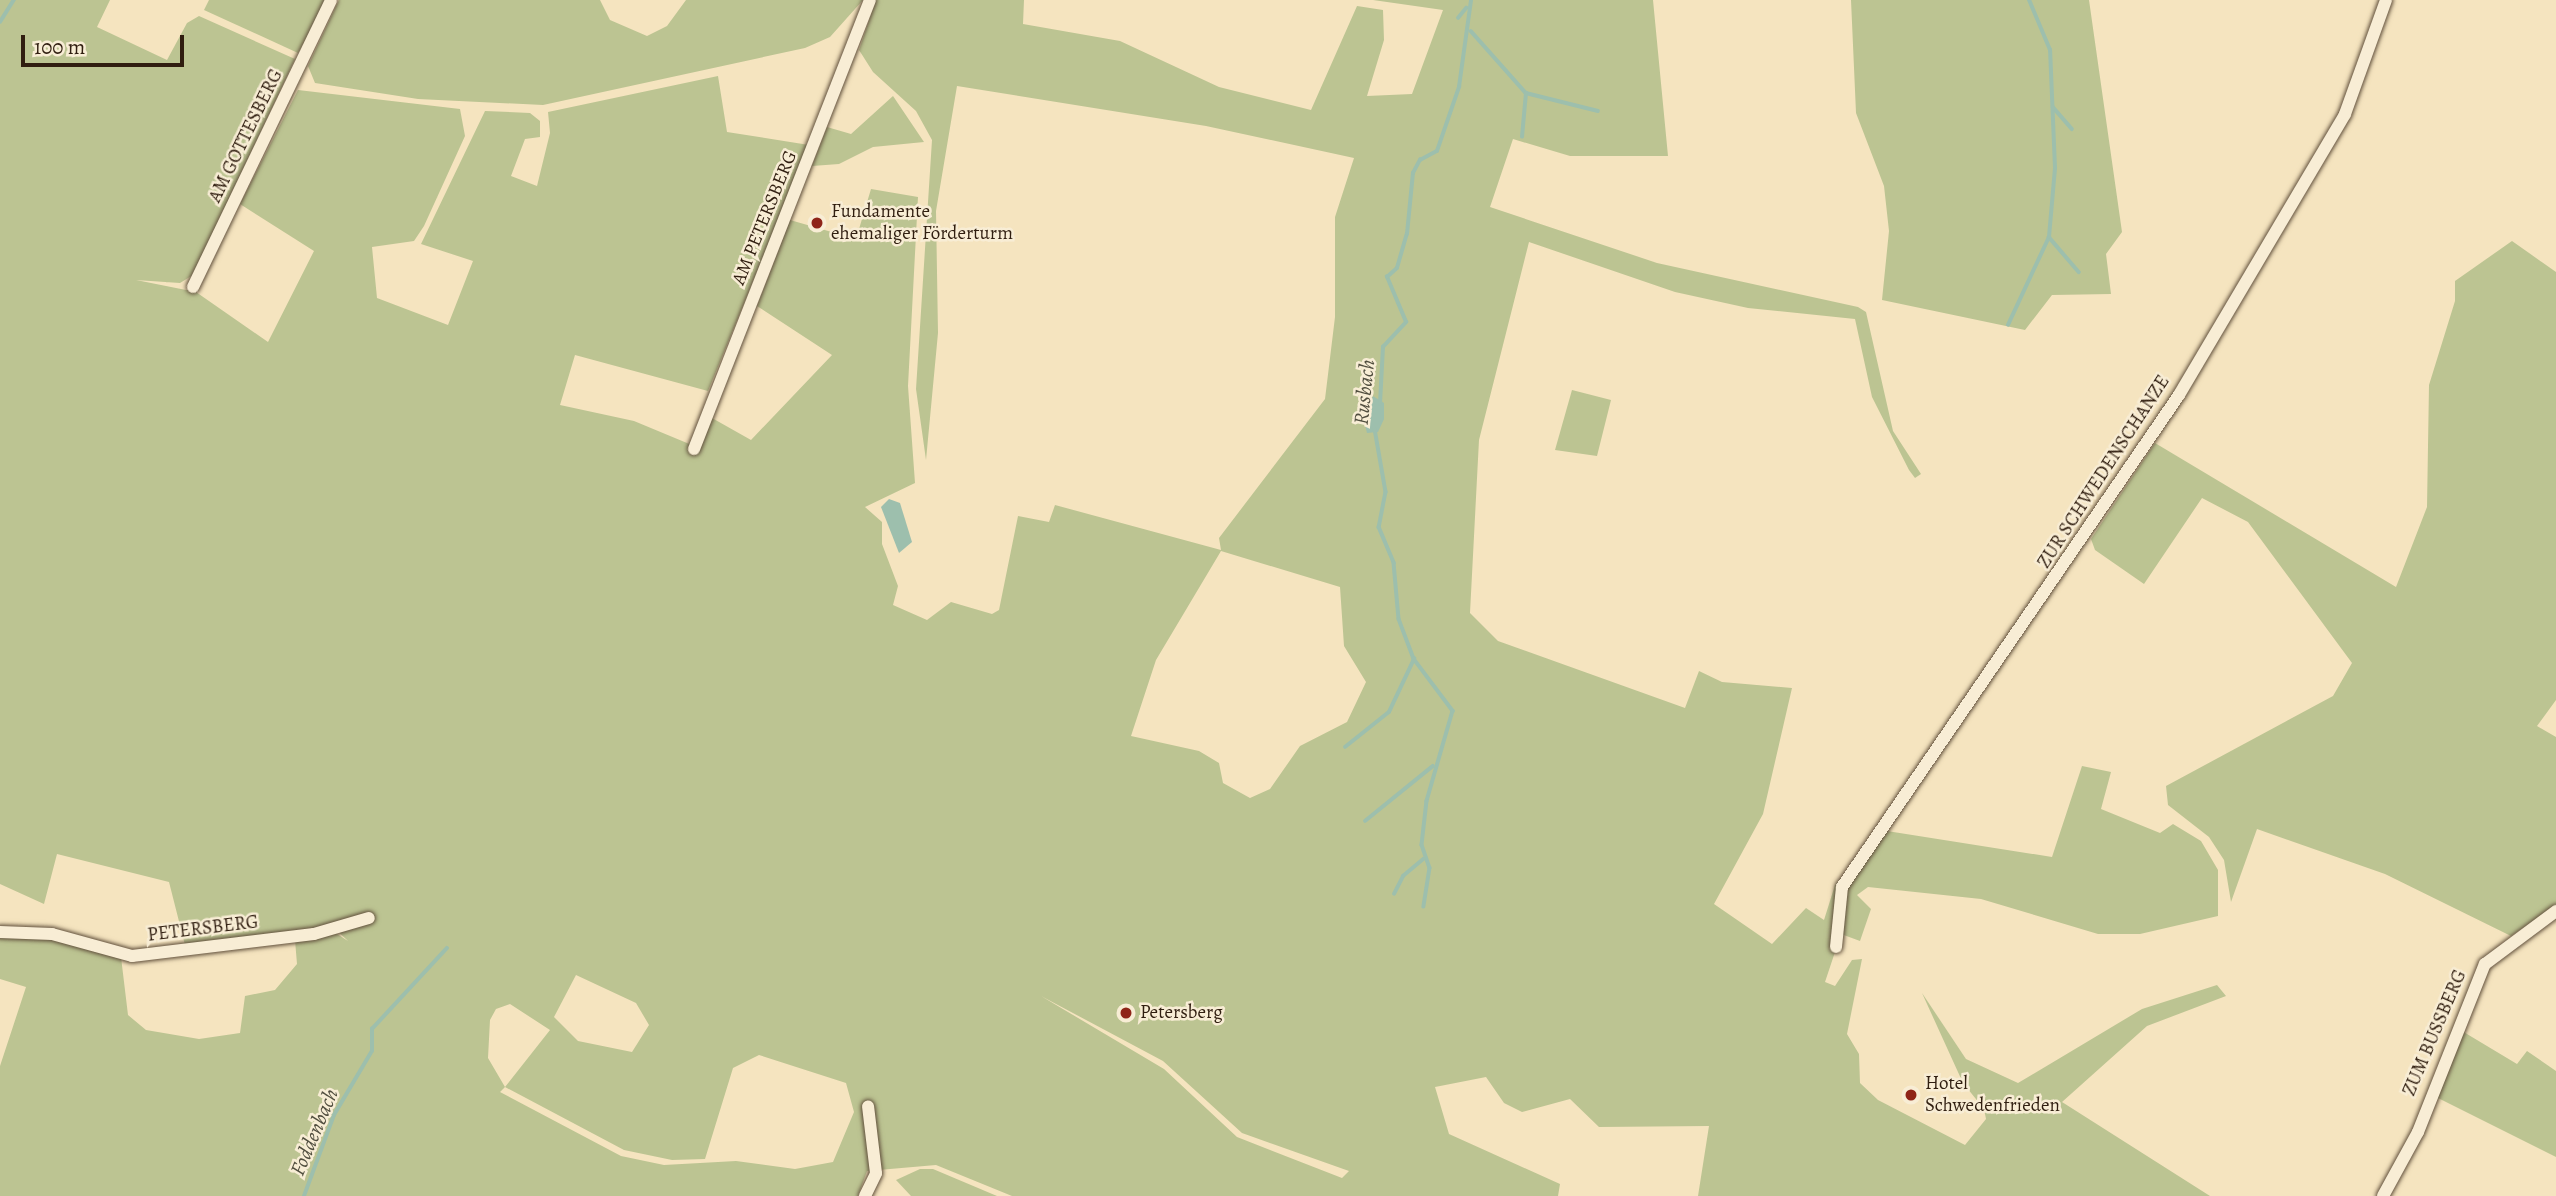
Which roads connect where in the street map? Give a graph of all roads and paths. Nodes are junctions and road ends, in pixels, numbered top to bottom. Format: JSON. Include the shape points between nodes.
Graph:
{"nodes":[{"id":1,"x":331,"y":0,"type":"edge"},
{"id":2,"x":870,"y":0,"type":"edge"},
{"id":3,"x":2386,"y":0,"type":"edge"},
{"id":4,"x":193,"y":287,"type":"dead end"},
{"id":5,"x":694,"y":449,"type":"dead end"},
{"id":6,"x":2556,"y":911,"type":"edge"},
{"id":7,"x":369,"y":918,"type":"dead end"},
{"id":8,"x":0,"y":932,"type":"edge"},
{"id":9,"x":1836,"y":947,"type":"dead end"},
{"id":10,"x":868,"y":1106,"type":"dead end"},
{"id":11,"x":864,"y":1196,"type":"edge"},
{"id":12,"x":2384,"y":1196,"type":"edge"}],
"edges":[{"from":1,"to":4,"type":"street","name":"AM GOTTESBERG"},
{"from":2,"to":5,"type":"street","name":"AM PETERSBERG"},
{"from":3,"to":9,"type":"street","name":"ZUR SCHWEDENSCHANZE","via":[[2345,114],[2179,395],[1842,887]]},
{"from":6,"to":12,"type":"street","name":"ZUM BUSSBERG","via":[[2485,964],[2418,1132]]},
{"from":7,"to":8,"type":"street","name":"PETERSBERG","via":[[314,933],[132,956],[51,934]]},
{"from":10,"to":11,"type":"street","via":[[876,1173]]}]}
